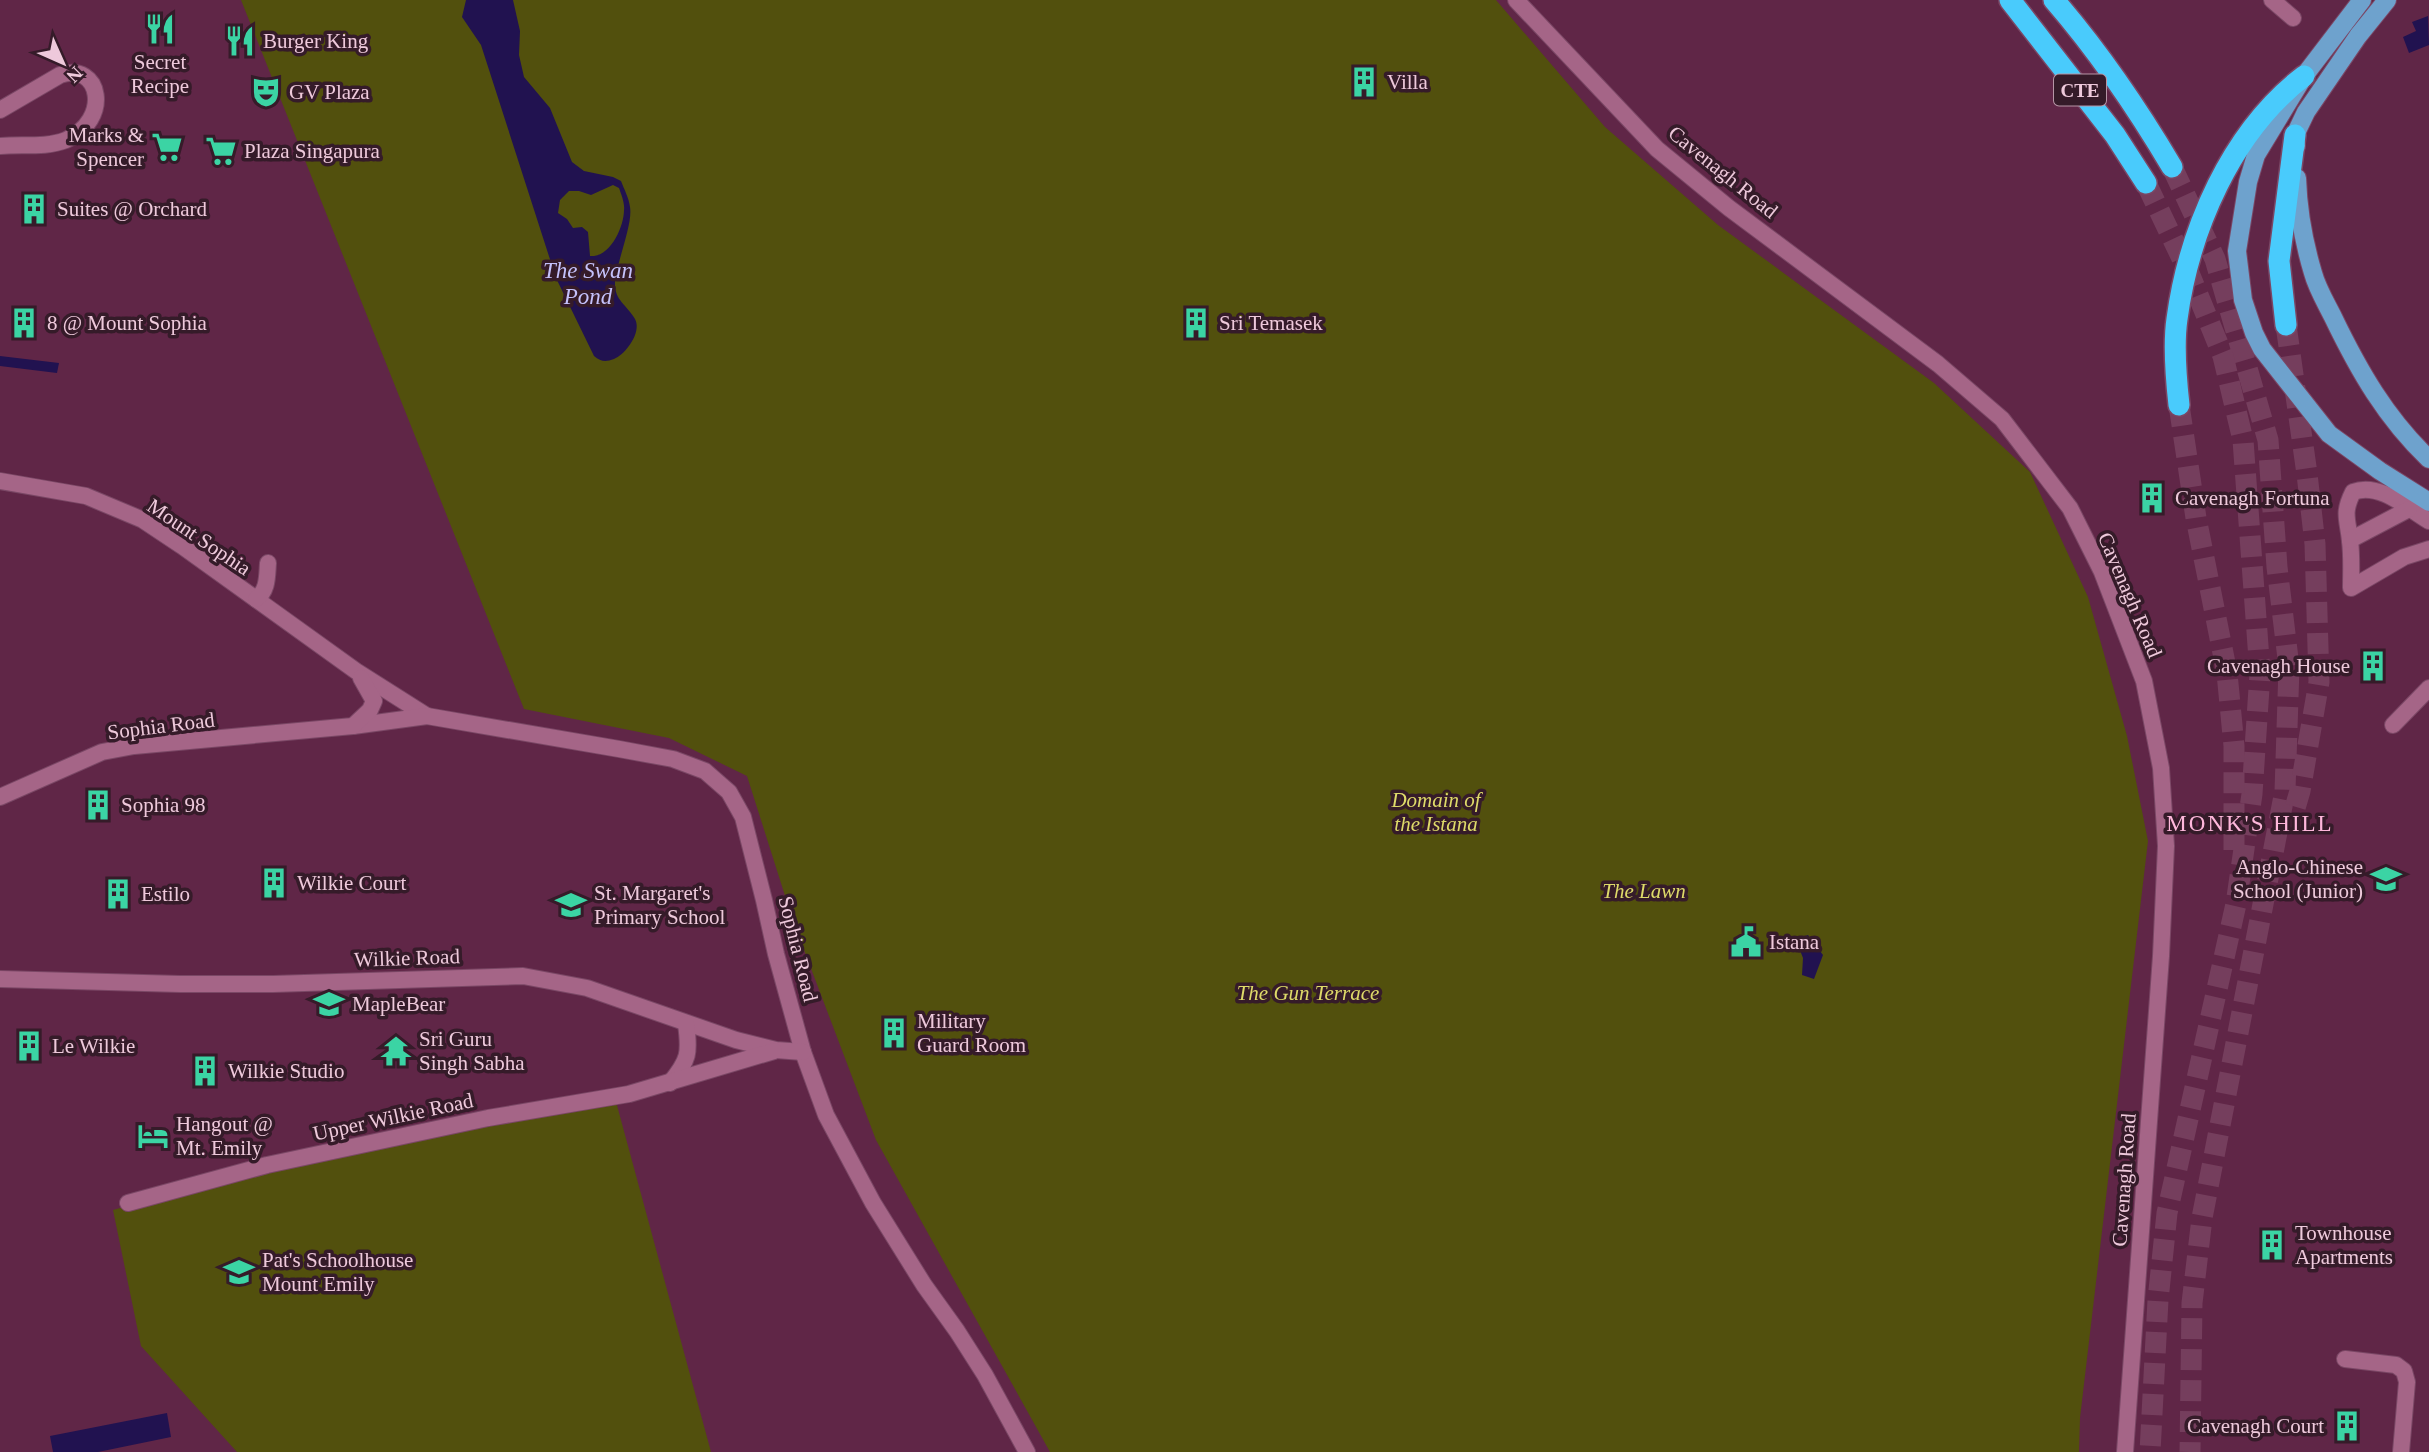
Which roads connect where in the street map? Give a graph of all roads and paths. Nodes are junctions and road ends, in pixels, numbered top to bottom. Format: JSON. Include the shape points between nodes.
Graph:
{"nodes":[{"id":1,"x":1517,"y":0,"type":"edge"},
{"id":2,"x":2010,"y":0,"type":"edge"},
{"id":3,"x":2054,"y":0,"type":"edge"},
{"id":4,"x":2272,"y":0,"type":"edge"},
{"id":5,"x":2362,"y":0,"type":"edge"},
{"id":6,"x":2387,"y":0,"type":"edge"},
{"id":7,"x":2293,"y":18,"type":"dead end"},
{"id":8,"x":2304,"y":76,"type":"junction"},
{"id":9,"x":0,"y":110,"type":"edge"},
{"id":10,"x":2295,"y":135,"type":"junction"},
{"id":11,"x":0,"y":146,"type":"edge"},
{"id":12,"x":2172,"y":167,"type":"tunnel mouth"},
{"id":13,"x":2146,"y":183,"type":"tunnel mouth"},
{"id":14,"x":2286,"y":324,"type":"tunnel mouth"},
{"id":15,"x":2179,"y":405,"type":"tunnel mouth"},
{"id":16,"x":2429,"y":459,"type":"edge"},
{"id":17,"x":0,"y":481,"type":"edge"},
{"id":18,"x":2429,"y":502,"type":"edge"},
{"id":19,"x":2409,"y":509,"type":"junction"},
{"id":20,"x":2429,"y":522,"type":"edge"},
{"id":21,"x":2350,"y":540,"type":"junction"},
{"id":22,"x":2429,"y":549,"type":"edge"},
{"id":23,"x":268,"y":563,"type":"dead end"},
{"id":24,"x":256,"y":599,"type":"junction"},
{"id":25,"x":356,"y":671,"type":"junction"},
{"id":26,"x":2429,"y":688,"type":"edge"},
{"id":27,"x":427,"y":716,"type":"junction"},
{"id":28,"x":2393,"y":725,"type":"dead end"},
{"id":29,"x":353,"y":726,"type":"junction"},
{"id":30,"x":0,"y":797,"type":"edge"},
{"id":31,"x":0,"y":979,"type":"edge"},
{"id":32,"x":686,"y":1024,"type":"junction"},
{"id":33,"x":776,"y":1050,"type":"junction"},
{"id":34,"x":803,"y":1052,"type":"junction"},
{"id":35,"x":670,"y":1083,"type":"junction"},
{"id":36,"x":128,"y":1203,"type":"dead end"},
{"id":37,"x":2345,"y":1359,"type":"dead end"},
{"id":38,"x":1027,"y":1452,"type":"edge"},
{"id":39,"x":2125,"y":1452,"type":"edge"},
{"id":40,"x":2401,"y":1452,"type":"edge"}],
"edges":[{"from":1,"to":39,"type":"street","name":"Cavenagh Road","via":[[1657,149],[1938,363],[2002,419],[2070,508],[2102,572],[2144,681],[2161,768],[2166,846]]},
{"from":2,"to":13,"type":"highway","number":"CTE","via":[[2115,135]]},
{"from":3,"to":12,"type":"highway","number":"CTE","via":[[2087,38]]},
{"from":4,"to":7,"type":"street"},
{"from":5,"to":8,"type":"main road"},
{"from":6,"to":10,"type":"main road","via":[[2312,103]]},
{"from":8,"to":15,"type":"highway","via":[[2282,93],[2238,148],[2208,206],[2186,267],[2176,320]]},
{"from":8,"to":18,"type":"main road","via":[[2256,155],[2248,182],[2237,251],[2243,300],[2267,356],[2329,434]]},
{"from":9,"to":11,"type":"street","via":[[70,72],[90,83],[97,97],[92,118],[72,137],[53,144]]},
{"from":10,"to":14,"type":"highway","via":[[2279,261]]},
{"from":10,"to":16,"type":"main road","via":[[2297,204],[2313,276],[2347,347],[2394,424]]},
{"from":17,"to":24,"type":"street","name":"Mount Sophia","via":[[86,496],[143,520]]},
{"from":19,"to":20,"type":"street"},
{"from":19,"to":21,"type":"street"},
{"from":19,"to":21,"type":"street","via":[[2369,488],[2353,492],[2345,516]]},
{"from":21,"to":22,"type":"street","via":[[2351,588],[2404,557]]},
{"from":23,"to":24,"type":"street","via":[[266,586]]},
{"from":24,"to":25,"type":"street","name":"Mount Sophia"},
{"from":25,"to":27,"type":"street","name":"Mount Sophia"},
{"from":25,"to":29,"type":"street","name":"Mount Sophia","via":[[374,701]]},
{"from":26,"to":28,"type":"street"},
{"from":27,"to":29,"type":"street","name":"Sophia Road"},
{"from":27,"to":34,"type":"street","name":"Sophia Road","via":[[673,759],[705,771],[729,792],[743,817]]},
{"from":29,"to":30,"type":"street","name":"Sophia Road","via":[[102,752]]},
{"from":31,"to":32,"type":"street","name":"Wilkie Road","via":[[273,984],[523,976],[587,988]]},
{"from":32,"to":33,"type":"street","name":"Wilkie Road"},
{"from":32,"to":35,"type":"street","via":[[687,1060]]},
{"from":33,"to":34,"type":"street","name":"Wilkie Road"},
{"from":33,"to":35,"type":"street","name":"Upper Wilkie Road"},
{"from":34,"to":38,"type":"street","name":"Sophia Road","via":[[822,1106],[859,1181],[985,1375]]},
{"from":35,"to":36,"type":"street","name":"Upper Wilkie Road","via":[[267,1165]]},
{"from":37,"to":40,"type":"street","via":[[2396,1365],[2404,1371]]}]}
